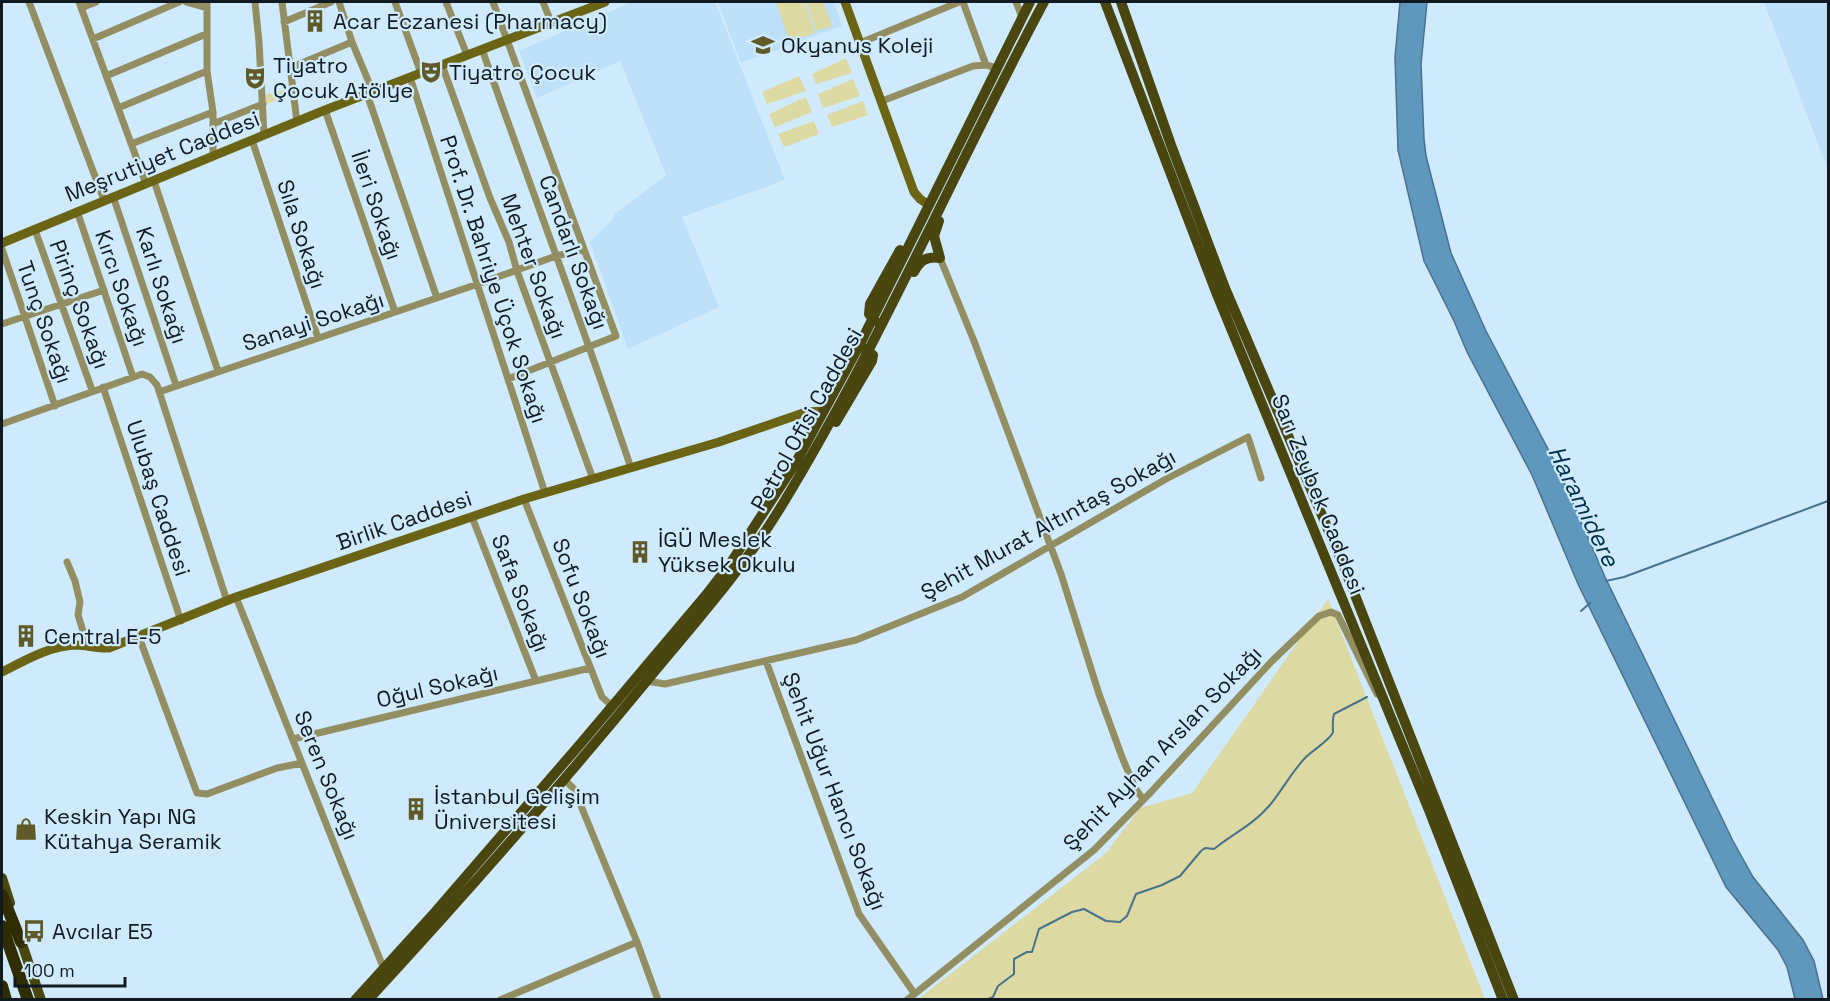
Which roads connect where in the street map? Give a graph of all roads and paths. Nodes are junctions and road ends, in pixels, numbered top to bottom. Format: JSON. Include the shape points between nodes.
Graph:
{"nodes":[{"id":1,"x":29,"y":2,"type":"edge"},
{"id":2,"x":96,"y":2,"type":"edge"},
{"id":3,"x":179,"y":2,"type":"edge"},
{"id":4,"x":186,"y":2,"type":"edge"},
{"id":5,"x":255,"y":2,"type":"edge"},
{"id":6,"x":282,"y":2,"type":"edge"},
{"id":7,"x":331,"y":2,"type":"edge"},
{"id":8,"x":339,"y":2,"type":"edge"},
{"id":9,"x":394,"y":2,"type":"edge"},
{"id":10,"x":446,"y":2,"type":"edge"},
{"id":11,"x":493,"y":2,"type":"edge"},
{"id":12,"x":543,"y":2,"type":"edge"},
{"id":13,"x":600,"y":2,"type":"edge"},
{"id":14,"x":845,"y":2,"type":"edge"},
{"id":15,"x":961,"y":2,"type":"edge"},
{"id":16,"x":1016,"y":2,"type":"edge"},
{"id":17,"x":1030,"y":2,"type":"edge"},
{"id":18,"x":1045,"y":2,"type":"edge"},
{"id":19,"x":1121,"y":2,"type":"edge"},
{"id":20,"x":1105,"y":4,"type":"edge"},
{"id":21,"x":80,"y":5,"type":"edge"},
{"id":22,"x":207,"y":5,"type":"edge"},
{"id":23,"x":1022,"y":17,"type":"junction"},
{"id":24,"x":284,"y":22,"type":"junction"},
{"id":25,"x":551,"y":22,"type":"junction"},
{"id":26,"x":206,"y":34,"type":"junction"},
{"id":27,"x":93,"y":39,"type":"junction"},
{"id":28,"x":508,"y":39,"type":"junction"},
{"id":29,"x":352,"y":42,"type":"junction"},
{"id":30,"x":860,"y":43,"type":"junction"},
{"id":31,"x":482,"y":49,"type":"junction"},
{"id":32,"x":467,"y":55,"type":"junction"},
{"id":33,"x":442,"y":65,"type":"junction"},
{"id":34,"x":991,"y":67,"type":"junction"},
{"id":35,"x":290,"y":68,"type":"junction"},
{"id":36,"x":207,"y":71,"type":"junction"},
{"id":37,"x":422,"y":73,"type":"junction"},
{"id":38,"x":106,"y":76,"type":"junction"},
{"id":39,"x":410,"y":77,"type":"junction"},
{"id":40,"x":370,"y":93,"type":"junction"},
{"id":41,"x":882,"y":101,"type":"junction"},
{"id":42,"x":263,"y":104,"type":"junction"},
{"id":43,"x":118,"y":108,"type":"junction"},
{"id":44,"x":325,"y":110,"type":"junction"},
{"id":45,"x":213,"y":112,"type":"junction"},
{"id":46,"x":297,"y":122,"type":"junction"},
{"id":47,"x":213,"y":124,"type":"junction"},
{"id":48,"x":264,"y":135,"type":"junction"},
{"id":49,"x":252,"y":140,"type":"junction"},
{"id":50,"x":131,"y":144,"type":"junction"},
{"id":51,"x":213,"y":156,"type":"junction"},
{"id":52,"x":957,"y":174,"type":"junction"},
{"id":53,"x":150,"y":182,"type":"junction"},
{"id":54,"x":108,"y":198,"type":"junction"},
{"id":55,"x":929,"y":205,"type":"junction"},
{"id":56,"x":77,"y":211,"type":"junction"},
{"id":57,"x":35,"y":230,"type":"junction"},
{"id":58,"x":2,"y":243,"type":"edge"},
{"id":59,"x":2,"y":249,"type":"edge"},
{"id":60,"x":584,"y":250,"type":"junction"},
{"id":61,"x":556,"y":256,"type":"junction"},
{"id":62,"x":940,"y":258,"type":"junction"},
{"id":63,"x":517,"y":271,"type":"junction"},
{"id":64,"x":478,"y":284,"type":"junction"},
{"id":65,"x":104,"y":290,"type":"junction"},
{"id":66,"x":437,"y":298,"type":"junction"},
{"id":67,"x":60,"y":304,"type":"junction"},
{"id":68,"x":395,"y":312,"type":"junction"},
{"id":69,"x":25,"y":316,"type":"junction"},
{"id":70,"x":878,"y":321,"type":"junction"},
{"id":71,"x":2,"y":324,"type":"edge"},
{"id":72,"x":318,"y":338,"type":"junction"},
{"id":73,"x":590,"y":346,"type":"junction"},
{"id":74,"x":863,"y":348,"type":"junction"},
{"id":75,"x":551,"y":363,"type":"junction"},
{"id":76,"x":218,"y":371,"type":"junction"},
{"id":77,"x":133,"y":377,"type":"junction"},
{"id":78,"x":508,"y":379,"type":"junction"},
{"id":79,"x":176,"y":385,"type":"junction"},
{"id":80,"x":103,"y":387,"type":"junction"},
{"id":81,"x":92,"y":390,"type":"junction"},
{"id":82,"x":159,"y":392,"type":"junction"},
{"id":83,"x":55,"y":406,"type":"junction"},
{"id":84,"x":824,"y":411,"type":"junction"},
{"id":85,"x":2,"y":424,"type":"edge"},
{"id":86,"x":631,"y":468,"type":"junction"},
{"id":87,"x":1261,"y":478,"type":"dead end"},
{"id":88,"x":593,"y":479,"type":"junction"},
{"id":89,"x":545,"y":493,"type":"junction"},
{"id":90,"x":524,"y":499,"type":"junction"},
{"id":91,"x":472,"y":517,"type":"junction"},
{"id":92,"x":1050,"y":546,"type":"junction"},
{"id":93,"x":67,"y":562,"type":"dead end"},
{"id":94,"x":232,"y":599,"type":"junction"},
{"id":95,"x":180,"y":621,"type":"junction"},
{"id":96,"x":139,"y":637,"type":"junction"},
{"id":97,"x":88,"y":647,"type":"junction"},
{"id":98,"x":766,"y":661,"type":"junction"},
{"id":99,"x":590,"y":668,"type":"junction"},
{"id":100,"x":2,"y":672,"type":"edge"},
{"id":101,"x":536,"y":681,"type":"junction"},
{"id":102,"x":646,"y":681,"type":"junction"},
{"id":103,"x":617,"y":709,"type":"junction"},
{"id":104,"x":1398,"y":736,"type":"junction"},
{"id":105,"x":293,"y":739,"type":"junction"},
{"id":106,"x":302,"y":763,"type":"junction"},
{"id":107,"x":564,"y":779,"type":"junction"},
{"id":108,"x":1143,"y":799,"type":"junction"},
{"id":109,"x":2,"y":878,"type":"edge"},
{"id":110,"x":2,"y":895,"type":"edge"},
{"id":111,"x":2,"y":926,"type":"edge"},
{"id":112,"x":21,"y":942,"type":"junction"},
{"id":113,"x":637,"y":942,"type":"junction"},
{"id":114,"x":383,"y":967,"type":"junction"},
{"id":115,"x":2,"y":986,"type":"edge"},
{"id":116,"x":914,"y":993,"type":"junction"},
{"id":117,"x":6,"y":999,"type":"edge"},
{"id":118,"x":28,"y":999,"type":"edge"},
{"id":119,"x":41,"y":999,"type":"edge"},
{"id":120,"x":355,"y":999,"type":"edge"},
{"id":121,"x":368,"y":999,"type":"edge"},
{"id":122,"x":500,"y":999,"type":"edge"},
{"id":123,"x":658,"y":999,"type":"edge"},
{"id":124,"x":908,"y":999,"type":"edge"},
{"id":125,"x":1503,"y":999,"type":"edge"},
{"id":126,"x":1514,"y":999,"type":"edge"}],
"edges":[{"from":1,"to":54,"type":"street","name":"Karlı Sokağı"},
{"from":2,"to":21,"type":"street"},
{"from":3,"to":27,"type":"street"},
{"from":4,"to":22,"type":"street"},
{"from":5,"to":42,"type":"street"},
{"from":6,"to":24,"type":"street"},
{"from":7,"to":24,"type":"street"},
{"from":8,"to":29,"type":"street"},
{"from":9,"to":37,"type":"street"},
{"from":10,"to":32,"type":"street"},
{"from":11,"to":28,"type":"street"},
{"from":12,"to":25,"type":"street"},
{"from":13,"to":25,"type":"street","name":"Meşrutiyet Caddesi"},
{"from":14,"to":30,"type":"street"},
{"from":15,"to":30,"type":"street"},
{"from":15,"to":34,"type":"street"},
{"from":16,"to":23,"type":"street"},
{"from":17,"to":23,"type":"main road"},
{"from":18,"to":52,"type":"main road","name":"Petrol Ofisi Caddesi"},
{"from":19,"to":126,"type":"main road","name":"Sarı Zeybek Caddesi","via":[[1225,288],[1342,562]]},
{"from":20,"to":104,"type":"main road","name":"Sarı Zeybek Caddesi","via":[[1220,303]]},
{"from":21,"to":27,"type":"street"},
{"from":22,"to":26,"type":"street"},
{"from":23,"to":34,"type":"main road"},
{"from":24,"to":35,"type":"street"},
{"from":25,"to":28,"type":"street","name":"Meşrutiyet Caddesi"},
{"from":26,"to":36,"type":"street"},
{"from":26,"to":38,"type":"street"},
{"from":27,"to":38,"type":"street"},
{"from":28,"to":31,"type":"street","name":"Meşrutiyet Caddesi"},
{"from":28,"to":60,"type":"street"},
{"from":29,"to":35,"type":"street"},
{"from":29,"to":40,"type":"street"},
{"from":30,"to":41,"type":"street"},
{"from":31,"to":32,"type":"street","name":"Meşrutiyet Caddesi"},
{"from":31,"to":61,"type":"street","name":"Candarlı Sokağı"},
{"from":32,"to":33,"type":"street","name":"Meşrutiyet Caddesi"},
{"from":33,"to":37,"type":"street","name":"Meşrutiyet Caddesi"},
{"from":33,"to":63,"type":"street","name":"Mehter Sokağı"},
{"from":34,"to":41,"type":"street","via":[[973,66]]},
{"from":34,"to":55,"type":"main road"},
{"from":35,"to":46,"type":"street"},
{"from":36,"to":43,"type":"street"},
{"from":36,"to":45,"type":"street"},
{"from":37,"to":39,"type":"street","name":"Meşrutiyet Caddesi"},
{"from":38,"to":43,"type":"street"},
{"from":39,"to":40,"type":"street","name":"Meşrutiyet Caddesi"},
{"from":39,"to":64,"type":"street","name":"Prof. Dr. Bahriye Üçok Sokağı"},
{"from":40,"to":44,"type":"street","name":"Meşrutiyet Caddesi"},
{"from":40,"to":66,"type":"street"},
{"from":41,"to":55,"type":"street","via":[[914,192]]},
{"from":42,"to":47,"type":"street"},
{"from":42,"to":48,"type":"street"},
{"from":43,"to":50,"type":"street"},
{"from":44,"to":46,"type":"street","name":"Meşrutiyet Caddesi"},
{"from":44,"to":68,"type":"street","name":"İleri Sokağı"},
{"from":45,"to":47,"type":"street"},
{"from":45,"to":50,"type":"street"},
{"from":46,"to":48,"type":"street","name":"Meşrutiyet Caddesi"},
{"from":47,"to":51,"type":"street"},
{"from":48,"to":49,"type":"street","name":"Meşrutiyet Caddesi"},
{"from":49,"to":51,"type":"street","name":"Meşrutiyet Caddesi"},
{"from":49,"to":72,"type":"street","name":"Sıla Sokağı"},
{"from":50,"to":53,"type":"street"},
{"from":51,"to":53,"type":"street","name":"Meşrutiyet Caddesi"},
{"from":52,"to":62,"type":"main road","via":[[935,230]]},
{"from":52,"to":70,"type":"main road","name":"Petrol Ofisi Caddesi"},
{"from":53,"to":54,"type":"street","name":"Meşrutiyet Caddesi"},
{"from":53,"to":76,"type":"street"},
{"from":54,"to":56,"type":"street","name":"Meşrutiyet Caddesi"},
{"from":54,"to":79,"type":"street","name":"Karlı Sokağı"},
{"from":55,"to":70,"type":"main road","via":[[870,304],[869,314]]},
{"from":56,"to":57,"type":"street","name":"Meşrutiyet Caddesi"},
{"from":56,"to":65,"type":"street","name":"Kırcı Sokağı"},
{"from":57,"to":58,"type":"street","name":"Meşrutiyet Caddesi"},
{"from":57,"to":67,"type":"street","name":"Pirinç Sokağı"},
{"from":59,"to":69,"type":"street","name":"Tunç Sokağı"},
{"from":60,"to":61,"type":"street","name":"Sanayi Sokağı"},
{"from":60,"to":73,"type":"street","via":[[616,336]]},
{"from":61,"to":63,"type":"street","name":"Sanayi Sokağı"},
{"from":61,"to":73,"type":"street","name":"Candarlı Sokağı"},
{"from":62,"to":70,"type":"main road","via":[[928,258],[918,265],[888,321]]},
{"from":62,"to":92,"type":"street"},
{"from":63,"to":64,"type":"street","name":"Sanayi Sokağı"},
{"from":63,"to":75,"type":"street","name":"Mehter Sokağı"},
{"from":64,"to":66,"type":"street","name":"Sanayi Sokağı"},
{"from":64,"to":78,"type":"street","name":"Prof. Dr. Bahriye Üçok Sokağı"},
{"from":65,"to":67,"type":"street"},
{"from":65,"to":77,"type":"street","name":"Kırcı Sokağı"},
{"from":66,"to":68,"type":"street","name":"Sanayi Sokağı"},
{"from":67,"to":69,"type":"street"},
{"from":67,"to":81,"type":"street","name":"Pirinç Sokağı"},
{"from":68,"to":72,"type":"street","name":"Sanayi Sokağı"},
{"from":69,"to":71,"type":"street"},
{"from":69,"to":83,"type":"street","name":"Tunç Sokağı"},
{"from":70,"to":74,"type":"main road","name":"Petrol Ofisi Caddesi"},
{"from":72,"to":76,"type":"street","name":"Sanayi Sokağı"},
{"from":73,"to":75,"type":"street"},
{"from":73,"to":86,"type":"street","name":"Candarlı Sokağı"},
{"from":74,"to":84,"type":"main road","name":"Petrol Ofisi Caddesi"},
{"from":74,"to":102,"type":"main road","name":"Petrol Ofisi Caddesi","via":[[873,356],[872,361],[811,462],[722,590]]},
{"from":75,"to":78,"type":"street"},
{"from":75,"to":88,"type":"street","name":"Mehter Sokağı"},
{"from":76,"to":79,"type":"street","name":"Sanayi Sokağı"},
{"from":77,"to":80,"type":"street"},
{"from":77,"to":82,"type":"street","name":"Seren Sokağı","via":[[150,377]]},
{"from":78,"to":89,"type":"street","name":"Prof. Dr. Bahriye Üçok Sokağı"},
{"from":79,"to":82,"type":"street","name":"Sanayi Sokağı"},
{"from":80,"to":81,"type":"street"},
{"from":80,"to":95,"type":"street","name":"Ulubaş Caddesi"},
{"from":81,"to":83,"type":"street"},
{"from":82,"to":94,"type":"street","name":"Seren Sokağı"},
{"from":83,"to":85,"type":"street"},
{"from":84,"to":86,"type":"street","name":"Birlik Caddesi","via":[[806,412]]},
{"from":84,"to":103,"type":"main road","name":"Petrol Ofisi Caddesi","via":[[783,485],[730,564]]},
{"from":86,"to":88,"type":"street","name":"Birlik Caddesi"},
{"from":87,"to":92,"type":"street","name":"Şehit Murat Altıntaş Sokağı","via":[[1248,437]]},
{"from":88,"to":89,"type":"street","name":"Birlik Caddesi"},
{"from":89,"to":90,"type":"street","name":"Birlik Caddesi"},
{"from":90,"to":91,"type":"street","name":"Birlik Caddesi"},
{"from":90,"to":99,"type":"street","name":"Sofu Sokağı"},
{"from":91,"to":94,"type":"street","name":"Birlik Caddesi"},
{"from":91,"to":101,"type":"street","name":"Safa Sokağı"},
{"from":92,"to":98,"type":"street","name":"Şehit Murat Altıntaş Sokağı","via":[[941,606],[856,640]]},
{"from":92,"to":108,"type":"street","via":[[1110,725]]},
{"from":93,"to":97,"type":"street","via":[[75,581],[80,602],[78,615]]},
{"from":94,"to":95,"type":"street","name":"Birlik Caddesi"},
{"from":94,"to":105,"type":"street","name":"Seren Sokağı"},
{"from":95,"to":96,"type":"street","name":"Birlik Caddesi"},
{"from":96,"to":97,"type":"street","name":"Birlik Caddesi","via":[[109,648]]},
{"from":96,"to":106,"type":"street","via":[[197,794]]},
{"from":97,"to":100,"type":"street","name":"Birlik Caddesi","via":[[48,650]]},
{"from":98,"to":102,"type":"street","name":"Şehit Murat Altıntaş Sokağı","via":[[665,684]]},
{"from":98,"to":116,"type":"street","name":"Şehit Uğur Hancı Sokağı","via":[[859,914]]},
{"from":99,"to":101,"type":"street","name":"Oğul Sokağı"},
{"from":99,"to":103,"type":"street","name":"Sofu Sokağı","via":[[602,698]]},
{"from":101,"to":105,"type":"street","name":"Oğul Sokağı"},
{"from":102,"to":103,"type":"main road","name":"Petrol Ofisi Caddesi"},
{"from":103,"to":107,"type":"main road","name":"Petrol Ofisi Caddesi"},
{"from":103,"to":114,"type":"main road","name":"Petrol Ofisi Caddesi"},
{"from":104,"to":108,"type":"street","name":"Şehit Ayhan Arslan Sokağı","via":[[1338,615],[1324,613],[1271,662]]},
{"from":104,"to":125,"type":"main road","name":"Sarı Zeybek Caddesi"},
{"from":105,"to":106,"type":"street","name":"Seren Sokağı"},
{"from":106,"to":114,"type":"street","name":"Seren Sokağı"},
{"from":107,"to":113,"type":"street","via":[[574,789]]},
{"from":107,"to":121,"type":"main road","name":"Petrol Ofisi Caddesi"},
{"from":108,"to":116,"type":"street","name":"Şehit Ayhan Arslan Sokağı","via":[[1094,850]]},
{"from":109,"to":112,"type":"main road"},
{"from":110,"to":112,"type":"highway"},
{"from":111,"to":118,"type":"highway"},
{"from":112,"to":119,"type":"main road"},
{"from":113,"to":122,"type":"street"},
{"from":113,"to":123,"type":"street"},
{"from":114,"to":120,"type":"main road","name":"Petrol Ofisi Caddesi"},
{"from":115,"to":117,"type":"highway"},
{"from":116,"to":124,"type":"street","name":"Şehit Ayhan Arslan Sokağı"}]}
